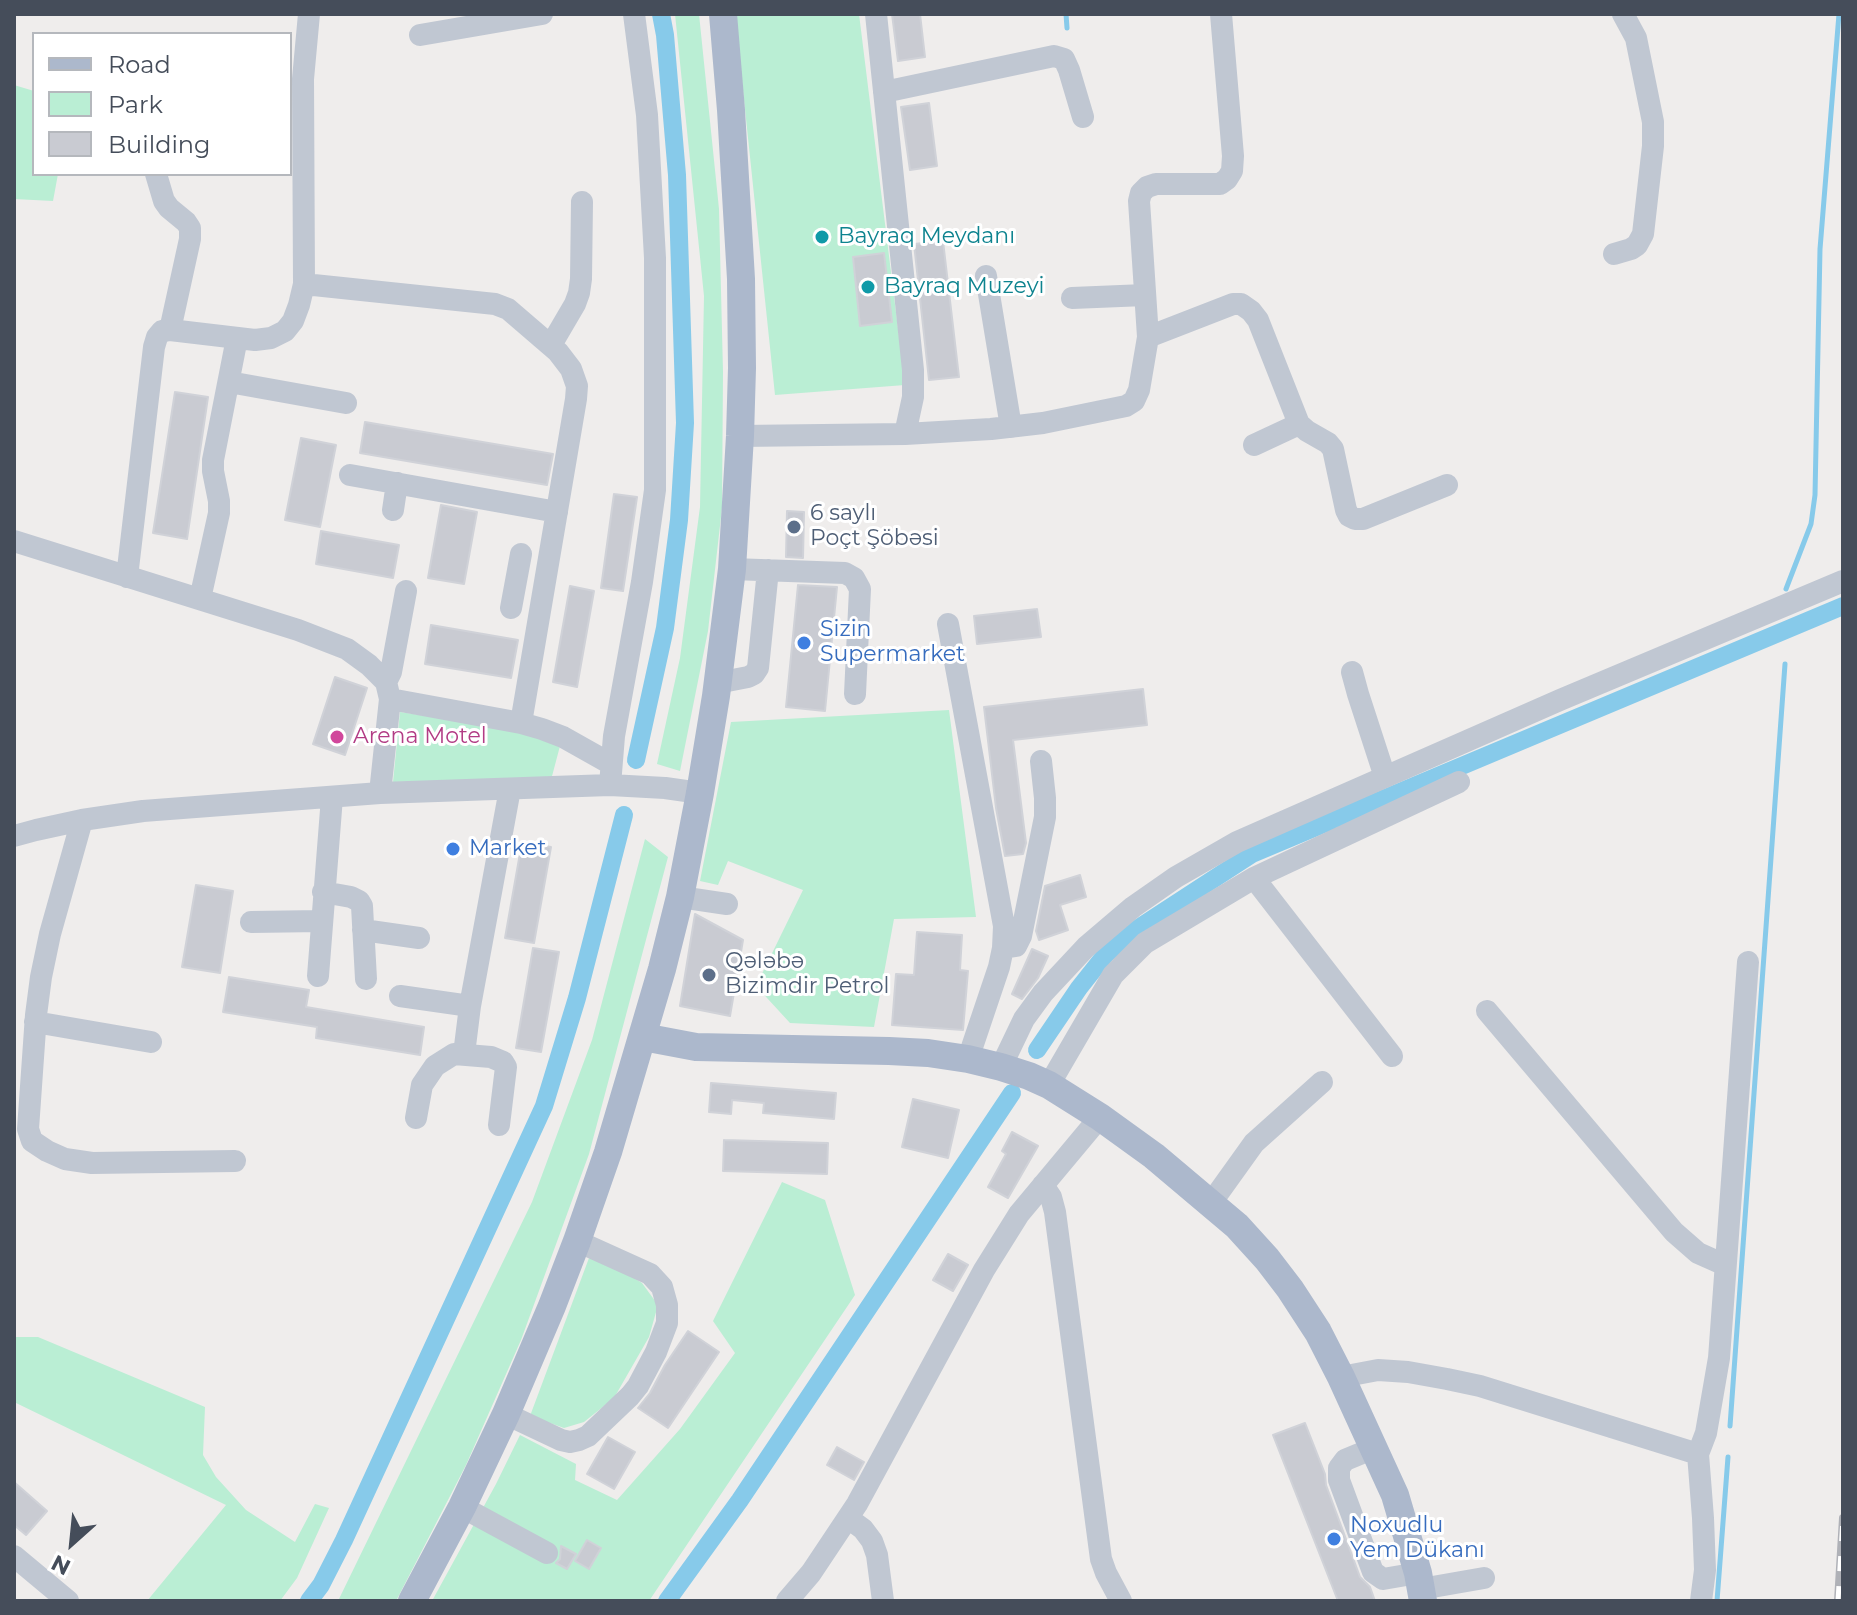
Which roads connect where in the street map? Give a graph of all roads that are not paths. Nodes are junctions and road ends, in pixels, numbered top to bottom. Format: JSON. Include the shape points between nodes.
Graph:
{"nodes":[{"id":1,"x":309,"y":14,"type":"edge"},
{"id":2,"x":542,"y":14,"type":"edge"},
{"id":3,"x":634,"y":14,"type":"edge"},
{"id":4,"x":723,"y":14,"type":"edge"},
{"id":5,"x":876,"y":14,"type":"edge"},
{"id":6,"x":1221,"y":14,"type":"edge"},
{"id":7,"x":1623,"y":14,"type":"edge"},
{"id":8,"x":420,"y":35,"type":"dead end"},
{"id":9,"x":884,"y":92,"type":"junction"},
{"id":10,"x":1083,"y":117,"type":"dead end"},
{"id":11,"x":157,"y":176,"type":"edge"},
{"id":12,"x":582,"y":202,"type":"dead end"},
{"id":13,"x":1614,"y":254,"type":"dead end"},
{"id":14,"x":986,"y":276,"type":"dead end"},
{"id":15,"x":304,"y":284,"type":"junction"},
{"id":16,"x":1145,"y":295,"type":"junction"},
{"id":17,"x":1072,"y":298,"type":"dead end"},
{"id":18,"x":170,"y":330,"type":"junction"},
{"id":19,"x":1148,"y":337,"type":"junction"},
{"id":20,"x":237,"y":338,"type":"junction"},
{"id":21,"x":551,"y":345,"type":"junction"},
{"id":22,"x":229,"y":382,"type":"junction"},
{"id":23,"x":346,"y":403,"type":"dead end"},
{"id":24,"x":1299,"y":424,"type":"junction"},
{"id":25,"x":1011,"y":427,"type":"junction"},
{"id":26,"x":905,"y":434,"type":"junction"},
{"id":27,"x":740,"y":436,"type":"junction"},
{"id":28,"x":1254,"y":445,"type":"dead end"},
{"id":29,"x":350,"y":475,"type":"dead end"},
{"id":30,"x":397,"y":483,"type":"junction"},
{"id":31,"x":1447,"y":485,"type":"dead end"},
{"id":32,"x":393,"y":510,"type":"dead end"},
{"id":33,"x":557,"y":512,"type":"junction"},
{"id":34,"x":14,"y":541,"type":"edge"},
{"id":35,"x":521,"y":554,"type":"dead end"},
{"id":36,"x":732,"y":569,"type":"junction"},
{"id":37,"x":768,"y":570,"type":"junction"},
{"id":38,"x":127,"y":577,"type":"junction"},
{"id":39,"x":1843,"y":581,"type":"edge"},
{"id":40,"x":406,"y":591,"type":"dead end"},
{"id":41,"x":543,"y":597,"type":"junction"},
{"id":42,"x":200,"y":599,"type":"junction"},
{"id":43,"x":948,"y":624,"type":"dead end"},
{"id":44,"x":1352,"y":672,"type":"dead end"},
{"id":45,"x":717,"y":683,"type":"junction"},
{"id":46,"x":388,"y":691,"type":"junction"},
{"id":47,"x":855,"y":694,"type":"dead end"},
{"id":48,"x":521,"y":723,"type":"junction"},
{"id":49,"x":1041,"y":761,"type":"dead end"},
{"id":50,"x":611,"y":774,"type":"junction"},
{"id":51,"x":1385,"y":777,"type":"junction"},
{"id":52,"x":1459,"y":782,"type":"dead end"},
{"id":53,"x":510,"y":789,"type":"junction"},
{"id":54,"x":380,"y":793,"type":"junction"},
{"id":55,"x":700,"y":793,"type":"junction"},
{"id":56,"x":332,"y":797,"type":"junction"},
{"id":57,"x":82,"y":820,"type":"junction"},
{"id":58,"x":14,"y":836,"type":"edge"},
{"id":59,"x":1254,"y":878,"type":"junction"},
{"id":60,"x":323,"y":892,"type":"junction"},
{"id":61,"x":680,"y":897,"type":"junction"},
{"id":62,"x":727,"y":904,"type":"dead end"},
{"id":63,"x":321,"y":921,"type":"junction"},
{"id":64,"x":251,"y":922,"type":"dead end"},
{"id":65,"x":363,"y":930,"type":"junction"},
{"id":66,"x":419,"y":938,"type":"dead end"},
{"id":67,"x":1003,"y":948,"type":"junction"},
{"id":68,"x":1748,"y":962,"type":"dead end"},
{"id":69,"x":318,"y":976,"type":"dead end"},
{"id":70,"x":366,"y":979,"type":"dead end"},
{"id":71,"x":400,"y":996,"type":"dead end"},
{"id":72,"x":470,"y":1006,"type":"junction"},
{"id":73,"x":1487,"y":1011,"type":"dead end"},
{"id":74,"x":35,"y":1022,"type":"junction"},
{"id":75,"x":643,"y":1037,"type":"junction"},
{"id":76,"x":151,"y":1042,"type":"dead end"},
{"id":77,"x":464,"y":1054,"type":"junction"},
{"id":78,"x":1392,"y":1056,"type":"dead end"},
{"id":79,"x":968,"y":1059,"type":"junction"},
{"id":80,"x":1001,"y":1067,"type":"junction"},
{"id":81,"x":1322,"y":1082,"type":"dead end"},
{"id":82,"x":1049,"y":1085,"type":"junction"},
{"id":83,"x":1100,"y":1117,"type":"junction"},
{"id":84,"x":416,"y":1118,"type":"dead end"},
{"id":85,"x":499,"y":1125,"type":"dead end"},
{"id":86,"x":235,"y":1161,"type":"dead end"},
{"id":87,"x":1043,"y":1185,"type":"junction"},
{"id":88,"x":1211,"y":1203,"type":"junction"},
{"id":89,"x":577,"y":1241,"type":"junction"},
{"id":90,"x":1725,"y":1265,"type":"junction"},
{"id":91,"x":1341,"y":1377,"type":"junction"},
{"id":92,"x":506,"y":1414,"type":"junction"},
{"id":93,"x":1374,"y":1448,"type":"junction"},
{"id":94,"x":1698,"y":1454,"type":"junction"},
{"id":95,"x":462,"y":1507,"type":"junction"},
{"id":96,"x":848,"y":1518,"type":"junction"},
{"id":97,"x":547,"y":1553,"type":"dead end"},
{"id":98,"x":14,"y":1556,"type":"edge"},
{"id":99,"x":1484,"y":1578,"type":"dead end"},
{"id":100,"x":1421,"y":1588,"type":"edge"},
{"id":101,"x":68,"y":1601,"type":"edge"},
{"id":102,"x":412,"y":1601,"type":"edge"},
{"id":103,"x":787,"y":1601,"type":"edge"},
{"id":104,"x":883,"y":1601,"type":"edge"},
{"id":105,"x":1121,"y":1601,"type":"edge"},
{"id":106,"x":1701,"y":1601,"type":"edge"}],
"edges":[{"from":1,"to":15,"type":"street","via":[[302,94]]},
{"from":2,"to":8,"type":"street"},
{"from":3,"to":50,"type":"street","via":[[647,115],[655,258],[655,490]]},
{"from":4,"to":27,"type":"main road","via":[[741,279]]},
{"from":5,"to":9,"type":"street"},
{"from":6,"to":16,"type":"street","via":[[1232,171],[1220,184],[1156,184],[1141,193]]},
{"from":7,"to":13,"type":"street","via":[[1636,38],[1653,146],[1643,234],[1637,245]]},
{"from":9,"to":10,"type":"street","via":[[1054,56],[1064,59]]},
{"from":9,"to":26,"type":"street","via":[[913,370]]},
{"from":11,"to":18,"type":"street","via":[[164,201],[190,228]]},
{"from":12,"to":21,"type":"street","via":[[579,293]]},
{"from":14,"to":25,"type":"street"},
{"from":15,"to":20,"type":"street","via":[[285,331],[271,338]]},
{"from":15,"to":21,"type":"street","via":[[495,304]]},
{"from":16,"to":17,"type":"street"},
{"from":16,"to":19,"type":"street"},
{"from":18,"to":20,"type":"street"},
{"from":18,"to":38,"type":"street","via":[[162,331],[154,347]]},
{"from":19,"to":24,"type":"street","via":[[1241,304],[1258,320]]},
{"from":19,"to":25,"type":"street","via":[[1134,401]]},
{"from":20,"to":22,"type":"street"},
{"from":21,"to":33,"type":"street","via":[[571,369],[577,386]]},
{"from":22,"to":23,"type":"street"},
{"from":22,"to":42,"type":"street","via":[[213,460],[219,513]]},
{"from":24,"to":28,"type":"street"},
{"from":24,"to":31,"type":"street","via":[[1333,449],[1346,510],[1355,519]]},
{"from":25,"to":26,"type":"street"},
{"from":26,"to":27,"type":"street"},
{"from":27,"to":36,"type":"main road"},
{"from":29,"to":30,"type":"street"},
{"from":30,"to":32,"type":"street"},
{"from":30,"to":33,"type":"street"},
{"from":33,"to":41,"type":"street"},
{"from":34,"to":38,"type":"street"},
{"from":35,"to":41,"type":"street","via":[[513,600]]},
{"from":36,"to":37,"type":"street"},
{"from":36,"to":45,"type":"main road"},
{"from":37,"to":45,"type":"street","via":[[758,668],[748,677]]},
{"from":37,"to":47,"type":"street","via":[[845,573],[854,578],[860,589]]},
{"from":38,"to":42,"type":"street"},
{"from":39,"to":51,"type":"street"},
{"from":40,"to":46,"type":"street"},
{"from":41,"to":48,"type":"street"},
{"from":42,"to":46,"type":"street","via":[[347,649],[369,665]]},
{"from":43,"to":67,"type":"street","via":[[1004,926]]},
{"from":44,"to":51,"type":"street"},
{"from":45,"to":55,"type":"main road"},
{"from":46,"to":48,"type":"street"},
{"from":46,"to":54,"type":"street"},
{"from":48,"to":50,"type":"street","via":[[563,737]]},
{"from":49,"to":67,"type":"street","via":[[1045,817],[1024,922],[1016,946]]},
{"from":50,"to":53,"type":"street"},
{"from":50,"to":55,"type":"street","via":[[650,787]]},
{"from":51,"to":80,"type":"street","via":[[1237,842],[1133,907],[1043,993]]},
{"from":52,"to":59,"type":"street"},
{"from":53,"to":54,"type":"street"},
{"from":53,"to":72,"type":"street"},
{"from":54,"to":56,"type":"street"},
{"from":55,"to":61,"type":"main road"},
{"from":56,"to":57,"type":"street"},
{"from":56,"to":60,"type":"street"},
{"from":57,"to":58,"type":"street"},
{"from":57,"to":74,"type":"street","via":[[50,934]]},
{"from":59,"to":78,"type":"street"},
{"from":59,"to":82,"type":"street","via":[[1129,957],[1100,995]]},
{"from":60,"to":63,"type":"street"},
{"from":60,"to":65,"type":"street","via":[[359,901]]},
{"from":61,"to":62,"type":"street"},
{"from":61,"to":75,"type":"main road"},
{"from":63,"to":64,"type":"street"},
{"from":63,"to":69,"type":"street"},
{"from":65,"to":66,"type":"street"},
{"from":65,"to":70,"type":"street"},
{"from":67,"to":79,"type":"street"},
{"from":68,"to":90,"type":"street"},
{"from":71,"to":72,"type":"street"},
{"from":72,"to":77,"type":"street"},
{"from":73,"to":90,"type":"street","via":[[1674,1232],[1698,1253]]},
{"from":74,"to":76,"type":"street"},
{"from":74,"to":86,"type":"street","via":[[28,1129],[32,1141],[65,1159],[92,1163]]},
{"from":75,"to":79,"type":"main road","via":[[696,1047],[889,1051]]},
{"from":75,"to":89,"type":"main road"},
{"from":77,"to":84,"type":"street","via":[[435,1066],[422,1085]]},
{"from":77,"to":85,"type":"street","via":[[491,1057],[506,1067]]},
{"from":79,"to":80,"type":"main road"},
{"from":80,"to":82,"type":"main road"},
{"from":81,"to":88,"type":"street","via":[[1254,1143]]},
{"from":82,"to":83,"type":"main road"},
{"from":83,"to":87,"type":"street"},
{"from":83,"to":88,"type":"main road"},
{"from":87,"to":96,"type":"street","via":[[984,1270]]},
{"from":87,"to":105,"type":"street","via":[[1055,1212],[1101,1559]]},
{"from":88,"to":91,"type":"main road","via":[[1290,1289]]},
{"from":89,"to":92,"type":"main road"},
{"from":89,"to":92,"type":"street","via":[[650,1274],[662,1287],[667,1323],[656,1352],[630,1396],[579,1440],[561,1440]]},
{"from":90,"to":94,"type":"street","via":[[1719,1358]]},
{"from":91,"to":93,"type":"main road"},
{"from":91,"to":94,"type":"street","via":[[1378,1370],[1480,1386]]},
{"from":92,"to":95,"type":"main road"},
{"from":93,"to":100,"type":"main road","via":[[1395,1495]]},
{"from":93,"to":100,"type":"street","via":[[1345,1460],[1339,1480],[1373,1572]]},
{"from":94,"to":106,"type":"street","via":[[1705,1570]]},
{"from":95,"to":97,"type":"street"},
{"from":95,"to":102,"type":"main road"},
{"from":96,"to":103,"type":"street"},
{"from":96,"to":104,"type":"street","via":[[872,1541]]},
{"from":98,"to":101,"type":"street"},
{"from":99,"to":100,"type":"street"}]}
